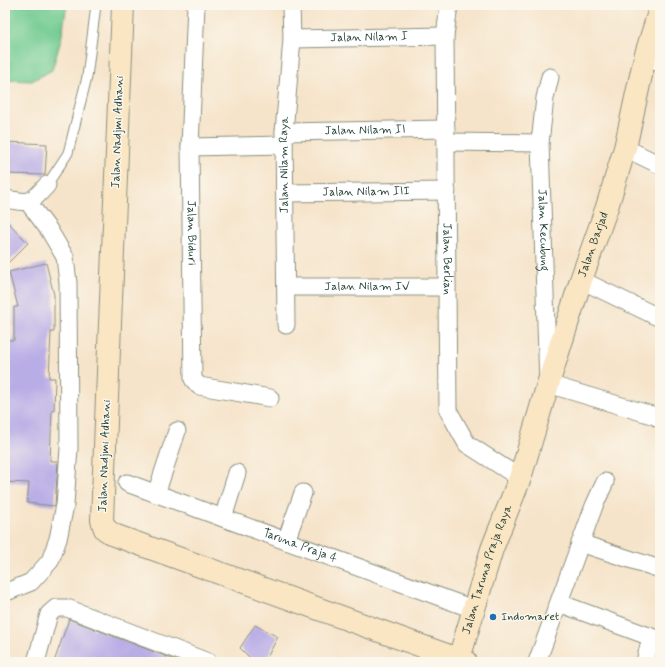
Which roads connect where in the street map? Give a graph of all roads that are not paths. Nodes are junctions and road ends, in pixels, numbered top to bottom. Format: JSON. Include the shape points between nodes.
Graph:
{"nodes":[{"id":1,"x":96,"y":5,"type":"edge"},
{"id":2,"x":123,"y":5,"type":"edge"},
{"id":3,"x":196,"y":5,"type":"edge"},
{"id":4,"x":291,"y":5,"type":"edge"},
{"id":5,"x":449,"y":5,"type":"edge"},
{"id":6,"x":660,"y":9,"type":"edge"},
{"id":7,"x":445,"y":36,"type":"junction"},
{"id":8,"x":292,"y":39,"type":"junction"},
{"id":9,"x":653,"y":60,"type":"edge"},
{"id":10,"x":550,"y":77,"type":"dead end"},
{"id":11,"x":446,"y":136,"type":"junction"},
{"id":12,"x":284,"y":139,"type":"junction"},
{"id":13,"x":540,"y":143,"type":"junction"},
{"id":14,"x":190,"y":147,"type":"junction"},
{"id":15,"x":625,"y":148,"type":"junction"},
{"id":16,"x":660,"y":165,"type":"edge"},
{"id":17,"x":47,"y":185,"type":"joint"},
{"id":18,"x":446,"y":191,"type":"junction"},
{"id":19,"x":285,"y":193,"type":"junction"},
{"id":20,"x":5,"y":199,"type":"edge"},
{"id":21,"x":28,"y":202,"type":"junction"},
{"id":22,"x":581,"y":280,"type":"junction"},
{"id":23,"x":286,"y":287,"type":"junction"},
{"id":24,"x":448,"y":287,"type":"junction"},
{"id":25,"x":660,"y":318,"type":"edge"},
{"id":26,"x":286,"y":324,"type":"dead end"},
{"id":27,"x":548,"y":384,"type":"junction"},
{"id":28,"x":270,"y":398,"type":"dead end"},
{"id":29,"x":660,"y":419,"type":"edge"},
{"id":30,"x":177,"y":431,"type":"dead end"},
{"id":31,"x":237,"y":473,"type":"dead end"},
{"id":32,"x":520,"y":478,"type":"junction"},
{"id":33,"x":605,"y":482,"type":"dead end"},
{"id":34,"x":127,"y":483,"type":"dead end"},
{"id":35,"x":156,"y":494,"type":"junction"},
{"id":36,"x":303,"y":494,"type":"dead end"},
{"id":37,"x":223,"y":518,"type":"junction"},
{"id":38,"x":286,"y":541,"type":"junction"},
{"id":39,"x":580,"y":543,"type":"junction"},
{"id":40,"x":660,"y":569,"type":"edge"},
{"id":41,"x":5,"y":591,"type":"edge"},
{"id":42,"x":560,"y":603,"type":"junction"},
{"id":43,"x":473,"y":609,"type":"junction"},
{"id":44,"x":656,"y":639,"type":"edge"},
{"id":45,"x":461,"y":661,"type":"edge"},
{"id":46,"x":36,"y":662,"type":"edge"},
{"id":47,"x":208,"y":662,"type":"edge"},
{"id":48,"x":537,"y":662,"type":"edge"},
{"id":49,"x":645,"y":662,"type":"edge"}],
"edges":[{"from":1,"to":17,"type":"lane","via":[[87,77],[68,153]]},
{"from":2,"to":45,"type":"main road","name":"Jalan Nadjmi Adhani","via":[[102,520],[105,529],[122,538]]},
{"from":3,"to":14,"type":"street","name":"Jalan Biduri"},
{"from":4,"to":8,"type":"street","name":"Jalan Nilam Raya"},
{"from":5,"to":7,"type":"street","name":"Jalan Berlian"},
{"from":6,"to":9,"type":"main road","name":"Jalan Barjad"},
{"from":7,"to":8,"type":"street","name":"Jalan Nilam I"},
{"from":7,"to":11,"type":"street","name":"Jalan Berlian"},
{"from":8,"to":12,"type":"street","name":"Jalan Nilam Raya"},
{"from":9,"to":15,"type":"main road","name":"Jalan Barjad"},
{"from":10,"to":13,"type":"street","name":"Jalan Kecubung"},
{"from":11,"to":12,"type":"street","name":"Jalan Nilam II"},
{"from":11,"to":13,"type":"street","name":"Jalan Nilam II"},
{"from":11,"to":18,"type":"street","name":"Jalan Berlian"},
{"from":12,"to":14,"type":"street","name":"Jalan Nilam II"},
{"from":12,"to":19,"type":"street","name":"Jalan Nilam Raya"},
{"from":13,"to":27,"type":"street","name":"Jalan Kecubung"},
{"from":14,"to":28,"type":"street","name":"Jalan Biduri","via":[[193,378],[199,386]]},
{"from":15,"to":16,"type":"street"},
{"from":15,"to":22,"type":"main road","name":"Jalan Barjad"},
{"from":17,"to":21,"type":"street"},
{"from":18,"to":19,"type":"street","name":"Jalan Nilam III"},
{"from":18,"to":24,"type":"street","name":"Jalan Berlian"},
{"from":19,"to":23,"type":"street","name":"Jalan Nilam Raya"},
{"from":20,"to":21,"type":"street"},
{"from":21,"to":41,"type":"street","via":[[65,257],[68,283],[69,448],[65,505],[58,539],[50,561],[31,582]]},
{"from":22,"to":25,"type":"street"},
{"from":22,"to":27,"type":"main road","name":"Jalan Barjad"},
{"from":23,"to":24,"type":"street","name":"Jalan Nilam IV"},
{"from":23,"to":26,"type":"street","name":"Jalan Nilam Raya"},
{"from":24,"to":32,"type":"street","name":"Jalan Berlian","via":[[448,410],[467,444]]},
{"from":27,"to":29,"type":"street"},
{"from":27,"to":32,"type":"main road","name":"Jalan Barjad"},
{"from":30,"to":35,"type":"street"},
{"from":31,"to":37,"type":"street"},
{"from":32,"to":43,"type":"main road","name":"Jalan Taruna Praja Raya","via":[[492,549]]},
{"from":33,"to":39,"type":"street"},
{"from":34,"to":35,"type":"street","name":"Taruna Praja 4"},
{"from":35,"to":37,"type":"street","name":"Taruna Praja 4"},
{"from":36,"to":38,"type":"street"},
{"from":37,"to":38,"type":"street","name":"Taruna Praja 4"},
{"from":38,"to":43,"type":"street","name":"Taruna Praja 4"},
{"from":39,"to":40,"type":"street"},
{"from":39,"to":42,"type":"street"},
{"from":42,"to":44,"type":"street"},
{"from":42,"to":48,"type":"street"},
{"from":43,"to":45,"type":"main road","name":"Jalan Taruna Praja Raya"},
{"from":44,"to":49,"type":"street"},
{"from":46,"to":47,"type":"street","via":[[49,614],[56,608],[67,608]]}]}
